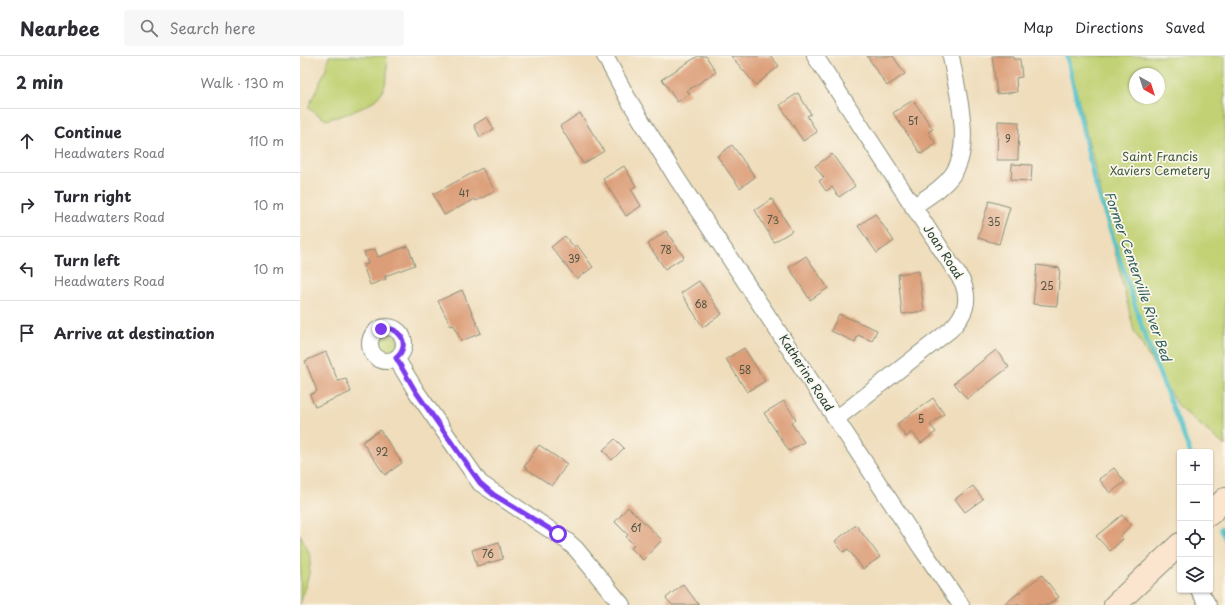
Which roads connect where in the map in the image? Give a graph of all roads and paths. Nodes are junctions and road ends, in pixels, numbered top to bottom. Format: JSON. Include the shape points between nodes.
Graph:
{"nodes":[{"id":1,"x":604,"y":56,"type":"edge"},
{"id":2,"x":815,"y":56,"type":"edge"},
{"id":3,"x":951,"y":56,"type":"edge"},
{"id":4,"x":913,"y":207,"type":"junction"},
{"id":5,"x":396,"y":358,"type":"dead end"},
{"id":6,"x":836,"y":419,"type":"junction"},
{"id":7,"x":1225,"y":499,"type":"edge"},
{"id":8,"x":1213,"y":511,"type":"edge"},
{"id":9,"x":1177,"y":552,"type":"edge"},
{"id":10,"x":1201,"y":593,"type":"edge"},
{"id":11,"x":622,"y":605,"type":"edge"},
{"id":12,"x":962,"y":605,"type":"edge"},
{"id":13,"x":1115,"y":605,"type":"edge"},
{"id":14,"x":1208,"y":605,"type":"edge"}],
"edges":[{"from":1,"to":6,"type":"street","name":"Katherine Road","via":[[676,177]]},
{"from":2,"to":4,"type":"street","name":"Joan Road"},
{"from":3,"to":4,"type":"street","via":[[963,130],[961,153],[948,180]]},
{"from":4,"to":6,"type":"street","name":"Joan Road","via":[[962,281],[967,305],[962,317],[950,330]]},
{"from":5,"to":11,"type":"street","via":[[429,411],[480,483],[567,541]]},
{"from":6,"to":12,"type":"street","name":"Katherine Road"},
{"from":7,"to":8,"type":"main road"},
{"from":9,"to":13,"type":"main road"},
{"from":10,"to":14,"type":"street"}]}
